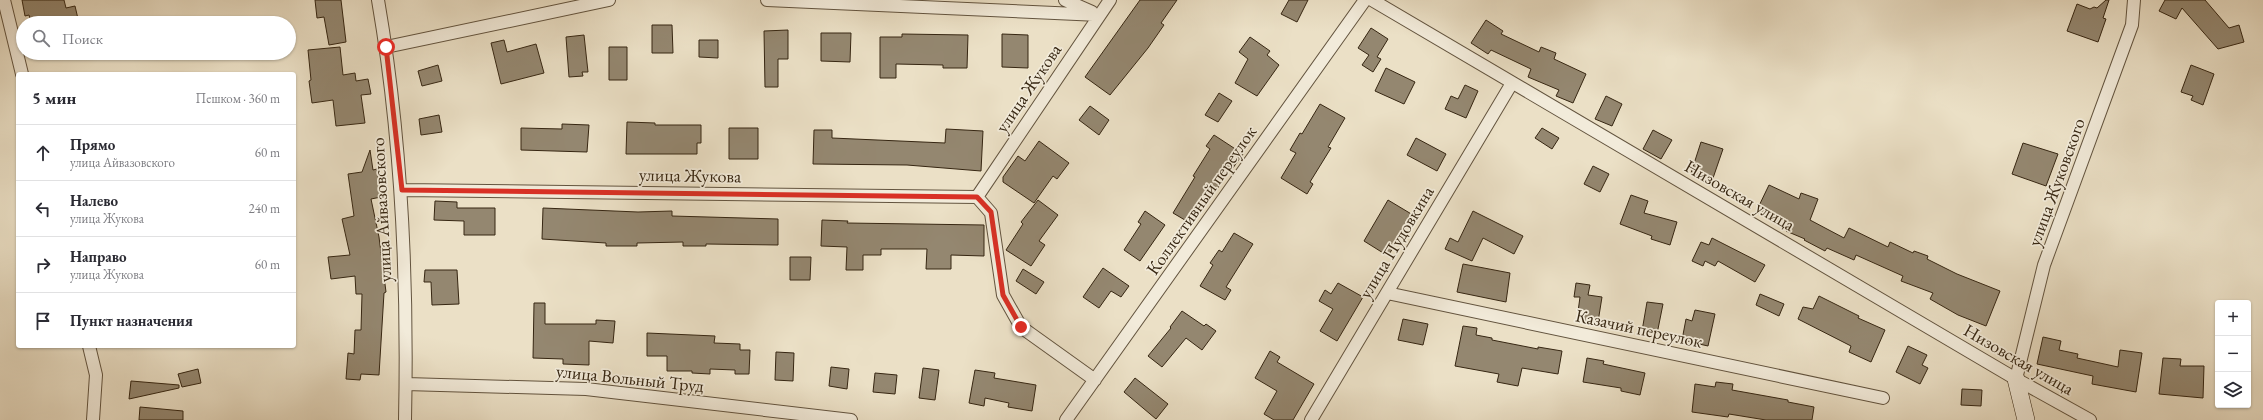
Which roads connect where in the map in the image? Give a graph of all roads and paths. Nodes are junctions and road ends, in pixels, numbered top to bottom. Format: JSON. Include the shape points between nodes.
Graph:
{"nodes":[{"id":1,"x":4,"y":0,"type":"edge"},
{"id":2,"x":378,"y":0,"type":"edge"},
{"id":3,"x":609,"y":0,"type":"edge"},
{"id":4,"x":768,"y":0,"type":"edge"},
{"id":5,"x":1065,"y":0,"type":"edge"},
{"id":6,"x":1110,"y":0,"type":"edge"},
{"id":7,"x":1365,"y":0,"type":"edge"},
{"id":8,"x":1372,"y":0,"type":"edge"},
{"id":9,"x":2134,"y":0,"type":"edge"},
{"id":10,"x":1099,"y":15,"type":"junction"},
{"id":11,"x":386,"y":47,"type":"junction"},
{"id":12,"x":16,"y":49,"type":"edge"},
{"id":13,"x":19,"y":60,"type":"edge"},
{"id":14,"x":22,"y":72,"type":"edge"},
{"id":15,"x":1512,"y":82,"type":"junction"},
{"id":16,"x":402,"y":190,"type":"junction"},
{"id":17,"x":977,"y":197,"type":"junction"},
{"id":18,"x":1387,"y":294,"type":"junction"},
{"id":19,"x":89,"y":348,"type":"edge"},
{"id":20,"x":2016,"y":379,"type":"junction"},
{"id":21,"x":1095,"y":380,"type":"junction"},
{"id":22,"x":406,"y":384,"type":"junction"},
{"id":23,"x":1883,"y":398,"type":"dead end"},
{"id":24,"x":93,"y":420,"type":"edge"},
{"id":25,"x":405,"y":420,"type":"edge"},
{"id":26,"x":851,"y":420,"type":"edge"},
{"id":27,"x":1066,"y":420,"type":"edge"},
{"id":28,"x":1311,"y":420,"type":"edge"},
{"id":29,"x":2026,"y":420,"type":"edge"},
{"id":30,"x":2090,"y":420,"type":"edge"}],
"edges":[{"from":1,"to":12,"type":"street"},
{"from":2,"to":11,"type":"street","name":"улица Айвазовского"},
{"from":3,"to":11,"type":"street"},
{"from":4,"to":10,"type":"street"},
{"from":5,"to":10,"type":"street"},
{"from":6,"to":10,"type":"street","name":"улица Жукова"},
{"from":7,"to":21,"type":"street","name":"Коллективный переулок"},
{"from":8,"to":15,"type":"street","name":"Низовская улица"},
{"from":9,"to":20,"type":"street","name":"улица Жуковского","via":[[2132,25],[2044,265]]},
{"from":10,"to":17,"type":"street","name":"улица Жукова"},
{"from":11,"to":16,"type":"street","name":"улица Айвазовского"},
{"from":13,"to":14,"type":"street"},
{"from":15,"to":18,"type":"street","name":"улица Пудовкина"},
{"from":15,"to":20,"type":"street","name":"Низовская улица"},
{"from":16,"to":17,"type":"street","name":"улица Жукова"},
{"from":16,"to":22,"type":"street","name":"улица Айвазовского"},
{"from":17,"to":21,"type":"street","via":[[991,212],[1003,295],[1021,327]]},
{"from":18,"to":23,"type":"street","name":"Казачий переулок"},
{"from":18,"to":28,"type":"street","name":"улица Пудовкина"},
{"from":19,"to":24,"type":"street","via":[[96,375]]},
{"from":20,"to":29,"type":"main road"},
{"from":20,"to":30,"type":"street","name":"Низовская улица"},
{"from":21,"to":27,"type":"street","name":"Коллективный переулок"},
{"from":22,"to":25,"type":"street","name":"улица Айвазовского"},
{"from":22,"to":26,"type":"street","name":"улица Вольный Труд","via":[[586,389]]}]}
